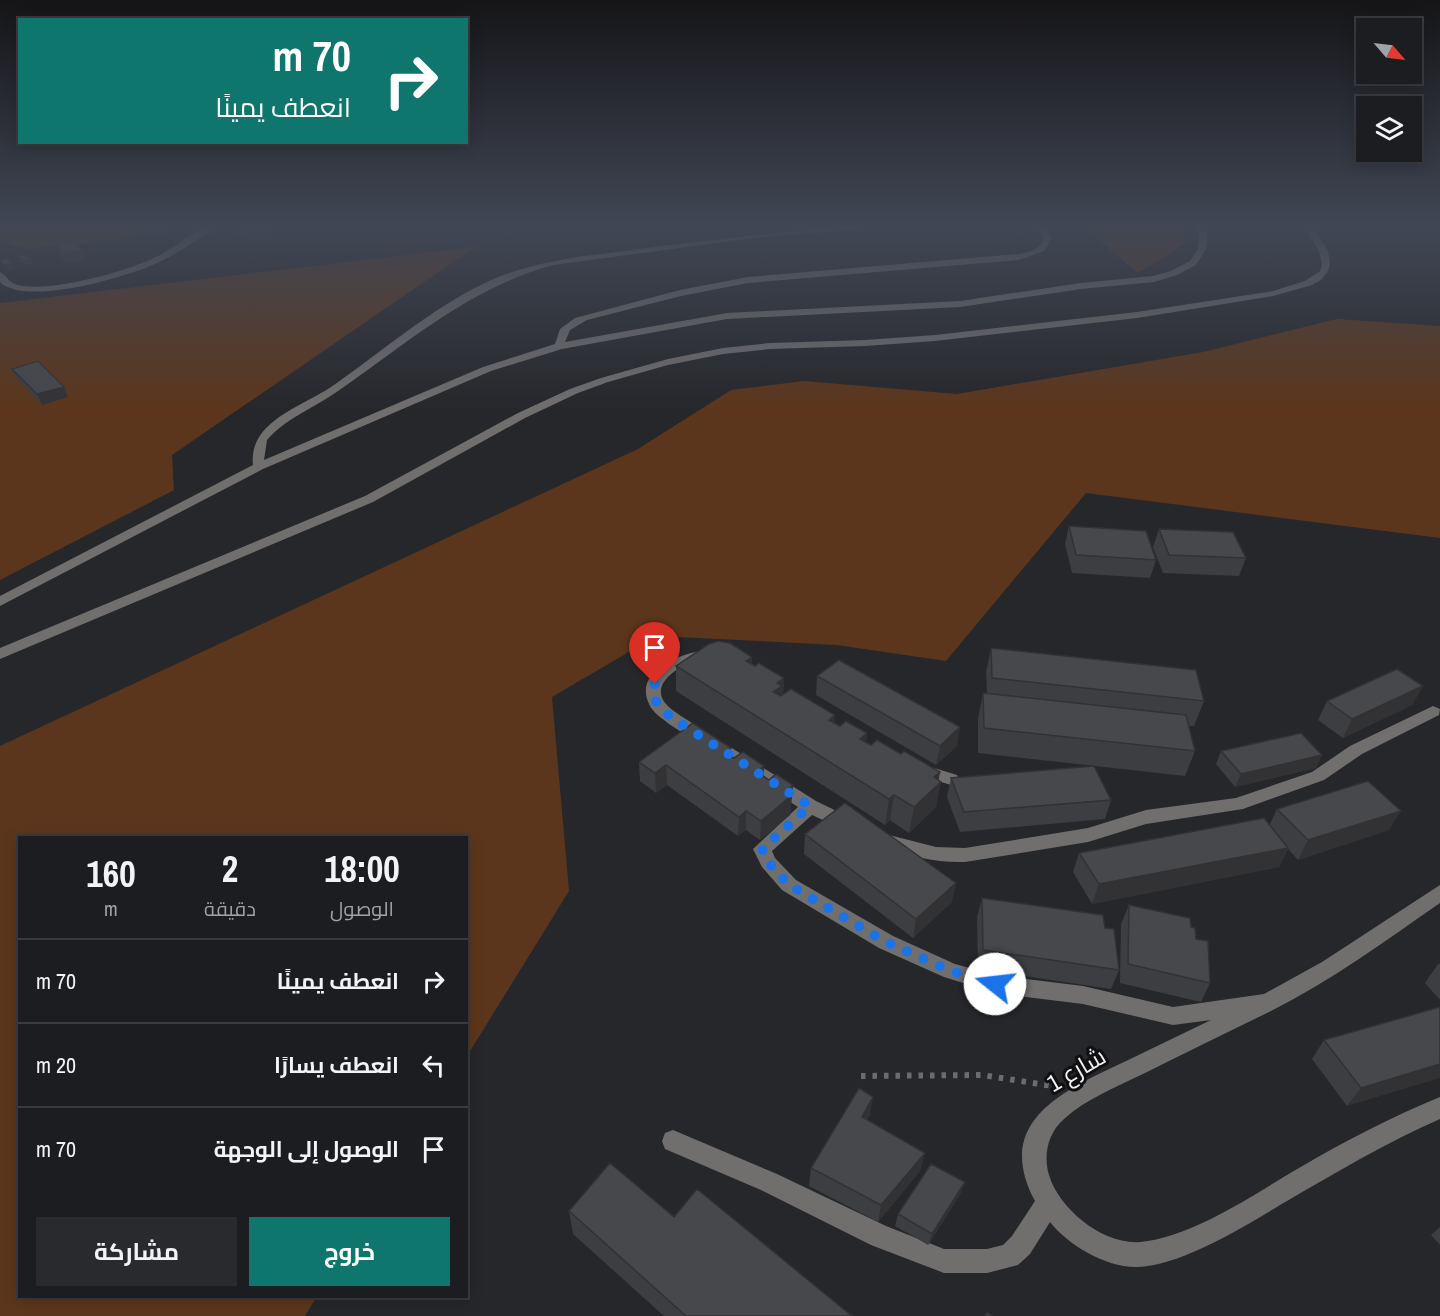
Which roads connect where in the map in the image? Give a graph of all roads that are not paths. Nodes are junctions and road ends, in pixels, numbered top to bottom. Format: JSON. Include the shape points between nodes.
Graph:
{"nodes":[{"id":1,"x":24,"y":287,"type":"edge"},
{"id":2,"x":46,"y":287,"type":"edge"},
{"id":3,"x":489,"y":287,"type":"edge"},
{"id":4,"x":705,"y":287,"type":"edge"},
{"id":5,"x":1071,"y":287,"type":"edge"},
{"id":6,"x":1294,"y":287,"type":"edge"},
{"id":7,"x":560,"y":346,"type":"junction"},
{"id":8,"x":259,"y":466,"type":"junction"},
{"id":9,"x":0,"y":602,"type":"edge"},
{"id":10,"x":0,"y":654,"type":"edge"},
{"id":11,"x":726,"y":659,"type":"edge"},
{"id":12,"x":1434,"y":711,"type":"dead end"},
{"id":13,"x":906,"y":766,"type":"edge"},
{"id":14,"x":951,"y":778,"type":"edge"},
{"id":15,"x":810,"y":806,"type":"junction"},
{"id":16,"x":1440,"y":893,"type":"edge"},
{"id":17,"x":1267,"y":1003,"type":"junction"},
{"id":18,"x":1440,"y":1108,"type":"edge"},
{"id":19,"x":673,"y":1141,"type":"dead end"},
{"id":20,"x":1048,"y":1203,"type":"junction"}],
"edges":[{"from":1,"to":2,"type":"street"},
{"from":3,"to":8,"type":"street","via":[[446,309],[276,426],[257,448]]},
{"from":4,"to":7,"type":"street","via":[[577,321],[563,330]]},
{"from":5,"to":7,"type":"street","via":[[960,304],[727,316]]},
{"from":6,"to":10,"type":"street","via":[[1140,315],[918,340],[731,350],[670,362],[587,386],[370,499]]},
{"from":7,"to":8,"type":"street","via":[[487,369]]},
{"from":8,"to":9,"type":"street"},
{"from":11,"to":15,"type":"street","via":[[698,655],[666,669],[653,690],[657,705]]},
{"from":12,"to":15,"type":"street","via":[[1356,750],[1318,776],[1237,804],[1146,817],[1088,835],[1025,847],[946,857],[928,854],[878,838]]},
{"from":13,"to":14,"type":"street"},
{"from":15,"to":17,"type":"street","via":[[762,849],[768,862],[789,885],[886,942],[951,971],[995,984],[1083,995],[1173,1016]]},
{"from":16,"to":17,"type":"street","name":"شارع 1","via":[[1329,968]]},
{"from":17,"to":20,"type":"street","name":"شارع 1","via":[[1086,1091],[1061,1107],[1040,1130],[1035,1147],[1039,1185]]},
{"from":18,"to":20,"type":"street","name":"شارع 1","via":[[1401,1123],[1226,1223],[1144,1254],[1128,1255],[1079,1234]]},
{"from":19,"to":20,"type":"street","via":[[880,1236],[944,1261],[987,1261],[1009,1256],[1022,1245]]}]}
